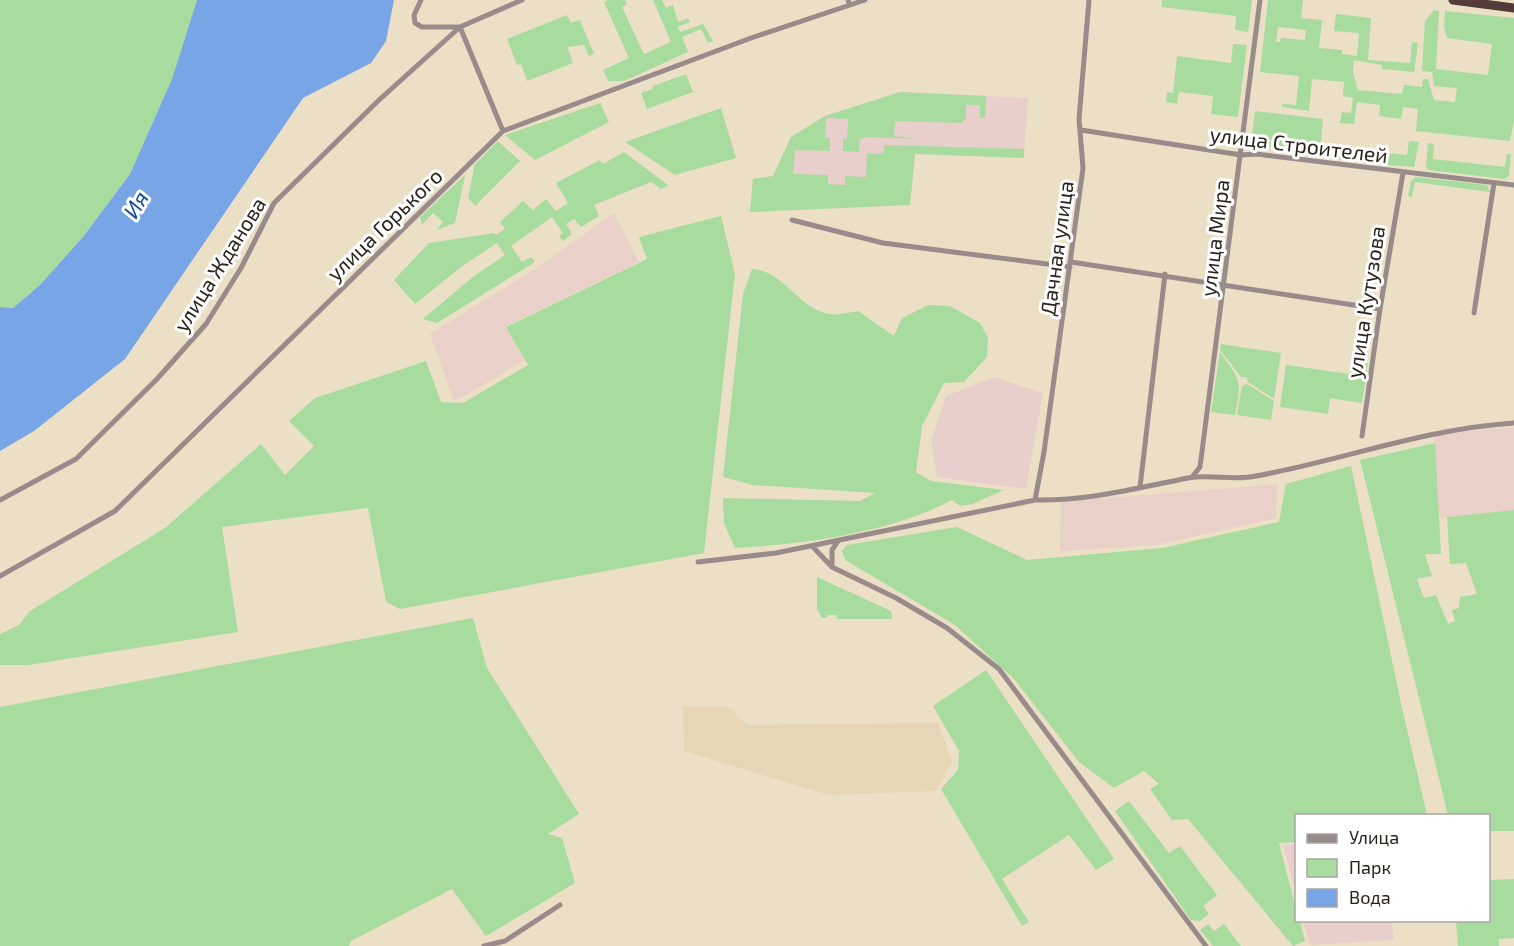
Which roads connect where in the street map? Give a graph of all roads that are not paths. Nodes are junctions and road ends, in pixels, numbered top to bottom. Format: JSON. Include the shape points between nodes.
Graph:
{"nodes":[{"id":1,"x":421,"y":0,"type":"edge"},
{"id":2,"x":522,"y":0,"type":"edge"},
{"id":3,"x":865,"y":0,"type":"edge"},
{"id":4,"x":1089,"y":0,"type":"edge"},
{"id":5,"x":1260,"y":0,"type":"edge"},
{"id":6,"x":1453,"y":0,"type":"edge"},
{"id":7,"x":849,"y":3,"type":"edge"},
{"id":8,"x":1514,"y":8,"type":"edge"},
{"id":9,"x":460,"y":27,"type":"junction"},
{"id":10,"x":1081,"y":130,"type":"junction"},
{"id":11,"x":503,"y":131,"type":"junction"},
{"id":12,"x":1241,"y":155,"type":"junction"},
{"id":13,"x":1403,"y":173,"type":"junction"},
{"id":14,"x":1494,"y":183,"type":"junction"},
{"id":15,"x":1514,"y":185,"type":"edge"},
{"id":16,"x":792,"y":220,"type":"dead end"},
{"id":17,"x":1071,"y":265,"type":"junction"},
{"id":18,"x":1165,"y":274,"type":"junction"},
{"id":19,"x":1225,"y":284,"type":"junction"},
{"id":20,"x":1380,"y":309,"type":"junction"},
{"id":21,"x":1474,"y":314,"type":"dead end"},
{"id":22,"x":1514,"y":423,"type":"edge"},
{"id":23,"x":1362,"y":436,"type":"dead end"},
{"id":24,"x":1192,"y":477,"type":"junction"},
{"id":25,"x":1140,"y":487,"type":"junction"},
{"id":26,"x":0,"y":500,"type":"edge"},
{"id":27,"x":1035,"y":500,"type":"junction"},
{"id":28,"x":838,"y":541,"type":"junction"},
{"id":29,"x":812,"y":546,"type":"junction"},
{"id":30,"x":698,"y":562,"type":"dead end"},
{"id":31,"x":832,"y":567,"type":"junction"},
{"id":32,"x":0,"y":576,"type":"edge"},
{"id":33,"x":560,"y":905,"type":"dead end"},
{"id":34,"x":484,"y":946,"type":"edge"},
{"id":35,"x":1206,"y":946,"type":"edge"}],
"edges":[{"from":1,"to":9,"type":"street","via":[[415,23],[422,27]]},
{"from":2,"to":9,"type":"street","name":"улица Жданова"},
{"from":3,"to":7,"type":"street","name":"улица Горького"},
{"from":4,"to":10,"type":"street","name":"Дачная улица","via":[[1078,119]]},
{"from":5,"to":12,"type":"street","name":"улица Мира"},
{"from":6,"to":8,"type":"highway"},
{"from":7,"to":11,"type":"street","name":"улица Горького"},
{"from":9,"to":11,"type":"street"},
{"from":9,"to":26,"type":"street","name":"улица Жданова","via":[[274,203],[241,268],[206,324],[158,379],[76,459]]},
{"from":10,"to":12,"type":"street","name":"улица Строителей"},
{"from":10,"to":17,"type":"street","name":"Дачная улица","via":[[1083,168]]},
{"from":11,"to":32,"type":"street","name":"улица Горького","via":[[115,511]]},
{"from":12,"to":13,"type":"street","name":"улица Строителей"},
{"from":12,"to":19,"type":"street","name":"улица Мира"},
{"from":13,"to":14,"type":"street","name":"улица Строителей"},
{"from":13,"to":20,"type":"street","name":"улица Кутузова"},
{"from":14,"to":15,"type":"street","name":"улица Строителей"},
{"from":14,"to":21,"type":"street"},
{"from":16,"to":17,"type":"street","via":[[883,243]]},
{"from":17,"to":18,"type":"street"},
{"from":17,"to":27,"type":"street","name":"Дачная улица"},
{"from":18,"to":19,"type":"street"},
{"from":18,"to":25,"type":"street"},
{"from":19,"to":20,"type":"street"},
{"from":19,"to":24,"type":"street","name":"улица Мира","via":[[1200,467]]},
{"from":20,"to":23,"type":"street","name":"улица Кутузова"},
{"from":22,"to":24,"type":"street","via":[[1447,429],[1254,477]]},
{"from":24,"to":25,"type":"street"},
{"from":25,"to":27,"type":"street","via":[[1076,499]]},
{"from":27,"to":28,"type":"street"},
{"from":28,"to":29,"type":"street"},
{"from":28,"to":31,"type":"street","via":[[832,550]]},
{"from":29,"to":30,"type":"street"},
{"from":29,"to":31,"type":"street"},
{"from":31,"to":35,"type":"street","via":[[947,628],[999,669]]},
{"from":33,"to":34,"type":"street","via":[[504,941]]}]}
